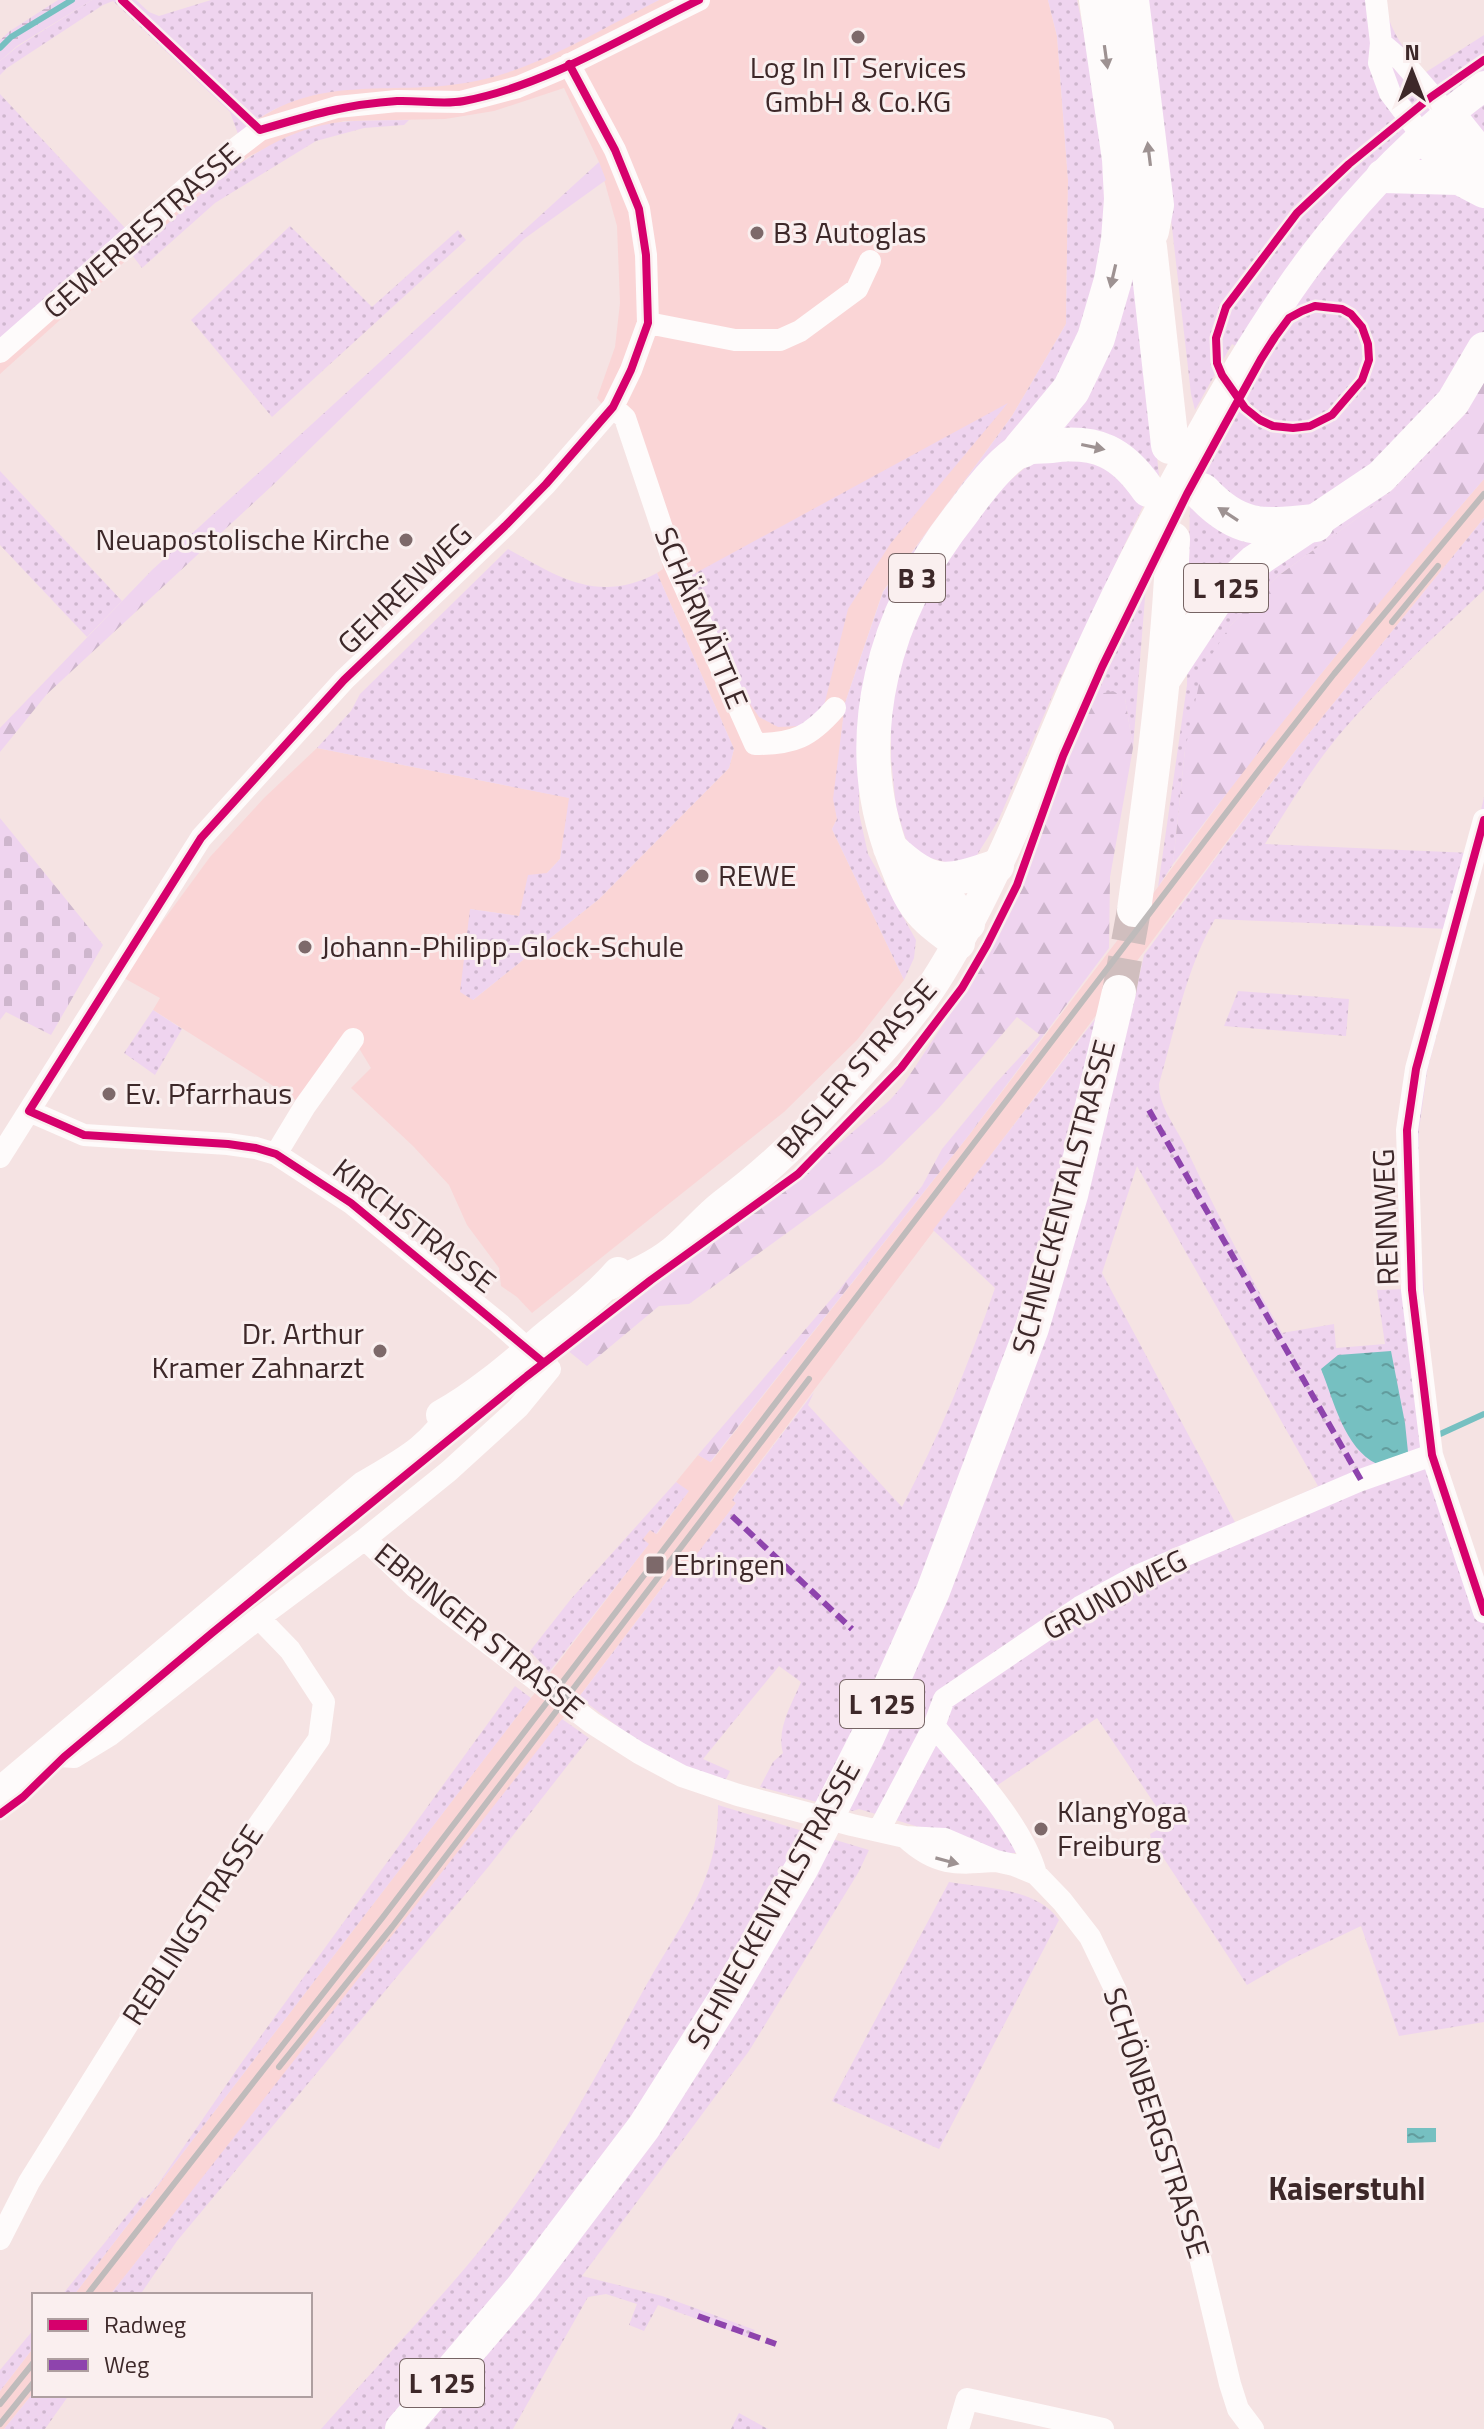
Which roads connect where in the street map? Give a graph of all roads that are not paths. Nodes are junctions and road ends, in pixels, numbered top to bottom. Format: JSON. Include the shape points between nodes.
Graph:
{"nodes":[{"id":1,"x":699,"y":0,"type":"edge"},
{"id":2,"x":1098,"y":0,"type":"edge"},
{"id":3,"x":1130,"y":0,"type":"edge"},
{"id":4,"x":1376,"y":0,"type":"edge"},
{"id":5,"x":1381,"y":43,"type":"junction"},
{"id":6,"x":569,"y":64,"type":"junction"},
{"id":7,"x":1484,"y":86,"type":"edge"},
{"id":8,"x":1448,"y":114,"type":"junction"},
{"id":9,"x":1423,"y":137,"type":"junction"},
{"id":10,"x":1121,"y":159,"type":"junction"},
{"id":11,"x":1383,"y":176,"type":"junction"},
{"id":12,"x":1476,"y":180,"type":"edge"},
{"id":13,"x":1148,"y":247,"type":"junction"},
{"id":14,"x":870,"y":261,"type":"dead end"},
{"id":15,"x":648,"y":323,"type":"junction"},
{"id":16,"x":1484,"y":349,"type":"edge"},
{"id":17,"x":0,"y":352,"type":"edge"},
{"id":18,"x":613,"y":407,"type":"junction"},
{"id":19,"x":1170,"y":445,"type":"dead end"},
{"id":20,"x":1022,"y":449,"type":"junction"},
{"id":21,"x":1148,"y":490,"type":"dead end"},
{"id":22,"x":1202,"y":492,"type":"dead end"},
{"id":23,"x":1315,"y":523,"type":"junction"},
{"id":24,"x":1173,"y":539,"type":"dead end"},
{"id":25,"x":1163,"y":680,"type":"junction"},
{"id":26,"x":835,"y":708,"type":"dead end"},
{"id":27,"x":1484,"y":820,"type":"edge"},
{"id":28,"x":890,"y":848,"type":"junction"},
{"id":29,"x":997,"y":866,"type":"junction"},
{"id":30,"x":927,"y":877,"type":"junction"},
{"id":31,"x":1134,"y":910,"type":"tunnel mouth"},
{"id":32,"x":963,"y":933,"type":"junction"},
{"id":33,"x":1119,"y":992,"type":"tunnel mouth"},
{"id":34,"x":353,"y":1039,"type":"dead end"},
{"id":35,"x":29,"y":1111,"type":"junction"},
{"id":36,"x":276,"y":1154,"type":"junction"},
{"id":37,"x":0,"y":1157,"type":"edge"},
{"id":38,"x":529,"y":1350,"type":"junction"},
{"id":39,"x":1432,"y":1455,"type":"junction"},
{"id":40,"x":365,"y":1539,"type":"junction"},
{"id":41,"x":1484,"y":1612,"type":"edge"},
{"id":42,"x":259,"y":1618,"type":"junction"},
{"id":43,"x":934,"y":1726,"type":"junction"},
{"id":44,"x":43,"y":1755,"type":"junction"},
{"id":45,"x":0,"y":1792,"type":"edge"},
{"id":46,"x":852,"y":1825,"type":"joint"},
{"id":47,"x":879,"y":1830,"type":"junction"},
{"id":48,"x":1036,"y":1874,"type":"junction"},
{"id":49,"x":0,"y":2239,"type":"edge"},
{"id":50,"x":402,"y":2429,"type":"edge"},
{"id":51,"x":958,"y":2429,"type":"edge"},
{"id":52,"x":1103,"y":2429,"type":"edge"},
{"id":53,"x":1253,"y":2429,"type":"edge"}],
"edges":[{"from":1,"to":6,"type":"street","name":"GEWERBESTRASSE"},
{"from":2,"to":10,"type":"highway","number":"B 3","one_way":true},
{"from":13,"to":3,"type":"highway","number":"B 3","one_way":true,"via":[[1155,205]]},
{"from":4,"to":5,"type":"street"},
{"from":5,"to":8,"type":"street"},
{"from":5,"to":9,"type":"street","via":[[1379,63],[1390,93]]},
{"from":6,"to":15,"type":"street","name":"GEHRENWEG","via":[[615,150],[639,209]]},
{"from":6,"to":17,"type":"street","name":"GEWERBESTRASSE","via":[[518,87],[461,102],[337,107],[260,130]]},
{"from":7,"to":8,"type":"main road","name":"BASLER STRASSE"},
{"from":8,"to":9,"type":"main road","name":"BASLER STRASSE"},
{"from":8,"to":12,"type":"main road","via":[[1475,148]]},
{"from":9,"to":11,"type":"main road","name":"BASLER STRASSE"},
{"from":9,"to":12,"type":"main road"},
{"from":10,"to":13,"type":"highway","number":"B 3"},
{"from":10,"to":20,"type":"highway","number":"B 3","one_way":true,"via":[[1120,240],[1096,338],[1071,390]]},
{"from":11,"to":12,"type":"main road"},
{"from":11,"to":29,"type":"main road","name":"BASLER STRASSE","via":[[1321,245],[1247,352],[1129,571]]},
{"from":13,"to":19,"type":"highway","number":"B 3"},
{"from":14,"to":15,"type":"street","via":[[857,289],[780,340],[735,340]]},
{"from":15,"to":18,"type":"street","name":"GEHRENWEG"},
{"from":16,"to":23,"type":"main road","via":[[1453,402],[1381,477]]},
{"from":18,"to":26,"type":"street","name":"SCHÄRMÄTTLE","via":[[625,418],[672,558],[755,744],[777,744],[815,731]]},
{"from":18,"to":35,"type":"street","name":"GEHRENWEG","via":[[505,526],[344,680],[201,838]]},
{"from":20,"to":21,"type":"main road","one_way":true,"via":[[1084,444],[1106,449]]},
{"from":20,"to":28,"type":"main road","number":"B 3","via":[[989,479],[937,545],[900,611],[881,677],[875,737],[877,795]]},
{"from":23,"to":22,"type":"highway","one_way":true,"via":[[1263,528],[1244,524]]},
{"from":23,"to":25,"type":"main road","number":"L 125","via":[[1254,562],[1220,594]]},
{"from":24,"to":25,"type":"main road","number":"L 125"},
{"from":25,"to":31,"type":"main road","number":"L 125"},
{"from":27,"to":39,"type":"street","name":"RENNWEG","via":[[1416,1069],[1407,1130],[1412,1290]]},
{"from":28,"to":30,"type":"main road"},
{"from":28,"to":32,"type":"main road","number":"B 3","via":[[914,904],[925,916]]},
{"from":29,"to":30,"type":"main road","via":[[949,880]]},
{"from":29,"to":32,"type":"main road","name":"BASLER STRASSE"},
{"from":30,"to":32,"type":"main road"},
{"from":32,"to":38,"type":"main road","name":"BASLER STRASSE","via":[[920,1004],[773,1165],[701,1222],[665,1235],[633,1256],[606,1286]]},
{"from":33,"to":50,"type":"main road","name":"SCHNECKENTALSTRASSE","number":"L 125","via":[[1071,1195],[1032,1328],[933,1591],[868,1736],[801,1869],[644,2127],[522,2288]]},
{"from":34,"to":36,"type":"street"},
{"from":35,"to":36,"type":"street","name":"KIRCHSTRASSE","via":[[84,1135],[228,1144]]},
{"from":35,"to":37,"type":"street"},
{"from":36,"to":38,"type":"street","name":"KIRCHSTRASSE","via":[[351,1203]]},
{"from":38,"to":40,"type":"street","name":"EBRINGER STRASSE","via":[[550,1369],[518,1408]]},
{"from":38,"to":44,"type":"main road","name":"BASLER STRASSE","via":[[460,1405],[423,1450],[364,1486]]},
{"from":39,"to":41,"type":"street","name":"RENNWEG"},
{"from":39,"to":43,"type":"street","name":"GRUNDWEG","via":[[1137,1576],[1080,1607],[944,1699]]},
{"from":40,"to":42,"type":"street"},
{"from":40,"to":46,"type":"street","name":"EBRINGER STRASSE","via":[[415,1587],[639,1753],[682,1776],[738,1795]]},
{"from":42,"to":44,"type":"street","via":[[90,1748],[74,1757]]},
{"from":42,"to":49,"type":"street","name":"REBLINGSTRASSE","via":[[290,1650],[324,1702],[319,1739],[201,1907],[29,2182]]},
{"from":43,"to":47,"type":"street","name":"GRUNDWEG"},
{"from":43,"to":48,"type":"street","via":[[1030,1853]]},
{"from":44,"to":45,"type":"main road","name":"BASLER STRASSE"},
{"from":46,"to":47,"type":"street","name":"SCHÖNBERGSTRASSE"},
{"from":47,"to":48,"type":"street","name":"SCHÖNBERGSTRASSE","via":[[905,1837],[940,1860],[961,1865],[996,1861]]},
{"from":48,"to":53,"type":"street","name":"SCHÖNBERGSTRASSE","via":[[1090,1937],[1116,1991],[1194,2232],[1230,2384],[1238,2409]]},
{"from":51,"to":52,"type":"street","via":[[967,2399]]}]}
